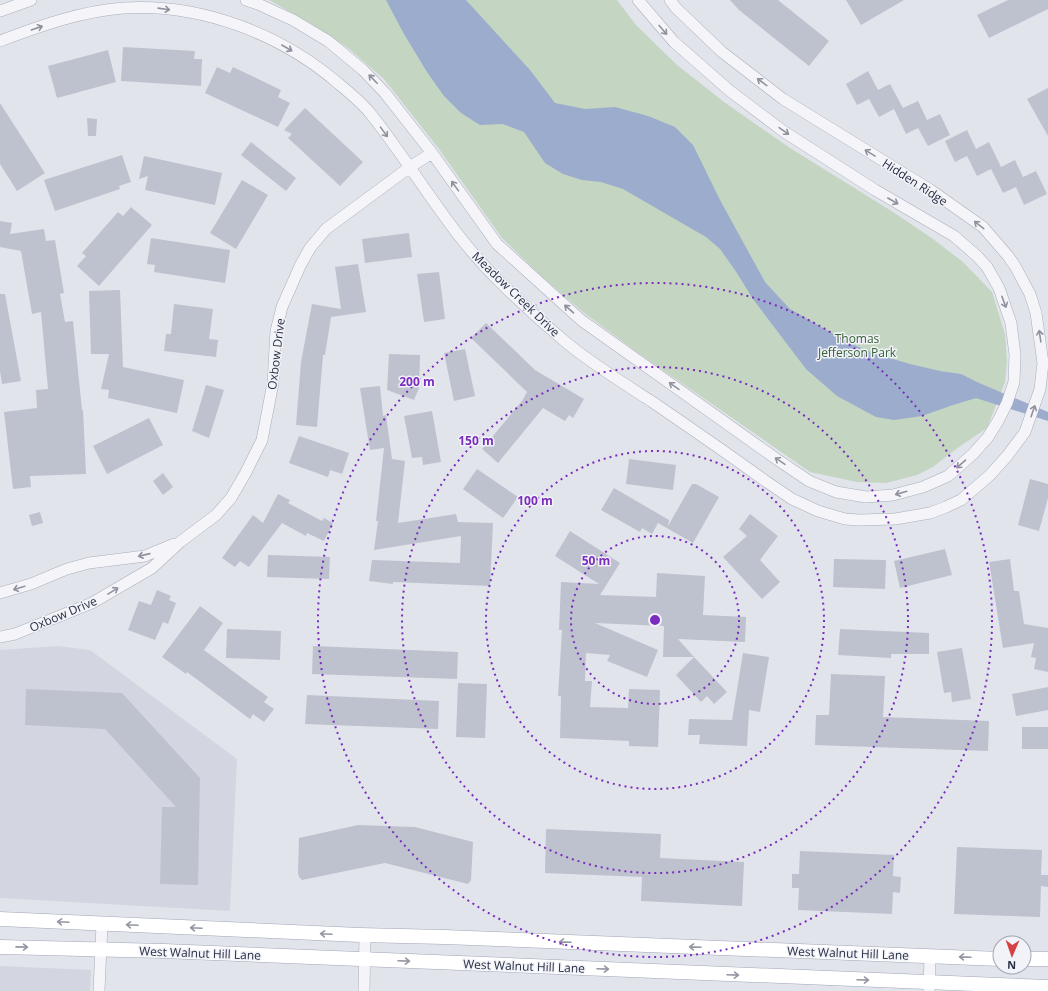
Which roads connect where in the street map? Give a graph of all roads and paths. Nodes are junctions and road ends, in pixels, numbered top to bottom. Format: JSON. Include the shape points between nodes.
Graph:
{"nodes":[{"id":1,"x":31,"y":0,"type":"edge"},
{"id":2,"x":246,"y":0,"type":"edge"},
{"id":3,"x":638,"y":0,"type":"edge"},
{"id":4,"x":670,"y":0,"type":"edge"},
{"id":5,"x":0,"y":11,"type":"edge"},
{"id":6,"x":0,"y":41,"type":"edge"},
{"id":7,"x":432,"y":153,"type":"junction"},
{"id":8,"x":410,"y":167,"type":"junction"},
{"id":9,"x":998,"y":421,"type":"joint"},
{"id":10,"x":1025,"y":432,"type":"joint"},
{"id":11,"x":180,"y":542,"type":"junction"},
{"id":12,"x":0,"y":593,"type":"edge"},
{"id":13,"x":0,"y":636,"type":"edge"},
{"id":14,"x":0,"y":919,"type":"edge"},
{"id":15,"x":102,"y":924,"type":"junction"},
{"id":16,"x":365,"y":935,"type":"junction"},
{"id":17,"x":0,"y":947,"type":"edge"},
{"id":18,"x":102,"y":949,"type":"junction"},
{"id":19,"x":930,"y":956,"type":"junction"},
{"id":20,"x":992,"y":958,"type":"edge"},
{"id":21,"x":365,"y":959,"type":"junction"},
{"id":22,"x":1032,"y":959,"type":"edge"},
{"id":23,"x":1048,"y":959,"type":"edge"},
{"id":24,"x":929,"y":987,"type":"edge"},
{"id":25,"x":1048,"y":987,"type":"edge"},
{"id":26,"x":99,"y":991,"type":"edge"},
{"id":27,"x":364,"y":991,"type":"edge"}],
"edges":[{"from":1,"to":5,"type":"street"},
{"from":7,"to":2,"type":"street","name":"Meadow Creek Drive","one_way":true,"via":[[385,93],[363,70],[328,41],[293,20]]},
{"from":3,"to":9,"type":"street","name":"Hidden Ridge","one_way":true,"via":[[674,42],[730,92],[783,131],[862,182],[954,236],[977,256],[999,288],[1011,322],[1015,355],[1014,382]]},
{"from":10,"to":4,"type":"street","name":"Hidden Ridge","one_way":true,"via":[[1040,389],[1043,364],[1036,313],[1030,294],[1008,256],[983,228],[929,189],[783,99],[722,52]]},
{"from":6,"to":8,"type":"street","name":"Meadow Creek Drive","one_way":true,"via":[[81,14],[122,8],[152,7],[216,18],[282,45],[322,69],[369,112]]},
{"from":7,"to":8,"type":"street","name":"Oxbow Drive"},
{"from":9,"to":7,"type":"street","name":"Meadow Creek Drive","one_way":true,"via":[[973,454],[948,476],[923,487],[893,495],[866,497],[836,492],[809,481],[581,320],[497,244]]},
{"from":8,"to":10,"type":"street","name":"Meadow Creek Drive","via":[[472,253],[518,300],[569,345],[764,480],[813,509],[845,518],[877,521],[930,513],[961,500],[990,475]]},
{"from":8,"to":11,"type":"street","name":"Oxbow Drive","via":[[326,229],[310,248],[280,313],[276,331],[273,383],[262,440],[231,498],[216,514]]},
{"from":11,"to":12,"type":"street","name":"Oxbow Drive","one_way":true,"via":[[145,556],[74,567]]},
{"from":13,"to":11,"type":"street","name":"Oxbow Drive","one_way":true,"via":[[15,634],[92,603],[152,568]]},
{"from":15,"to":14,"type":"main road","name":"West Walnut Hill Lane","one_way":true},
{"from":16,"to":15,"type":"main road","name":"West Walnut Hill Lane","one_way":true},
{"from":15,"to":18,"type":"street"},
{"from":19,"to":16,"type":"main road","name":"West Walnut Hill Lane","one_way":true},
{"from":16,"to":21,"type":"street"},
{"from":17,"to":18,"type":"main road","name":"West Walnut Hill Lane","one_way":true},
{"from":18,"to":21,"type":"main road","name":"West Walnut Hill Lane"},
{"from":18,"to":26,"type":"street"},
{"from":20,"to":19,"type":"main road","name":"West Walnut Hill Lane","one_way":true},
{"from":19,"to":24,"type":"street"},
{"from":21,"to":24,"type":"main road","name":"West Walnut Hill Lane","one_way":true},
{"from":21,"to":27,"type":"street"},
{"from":22,"to":23,"type":"main road"},
{"from":24,"to":25,"type":"main road","name":"West Walnut Hill Lane"}]}
